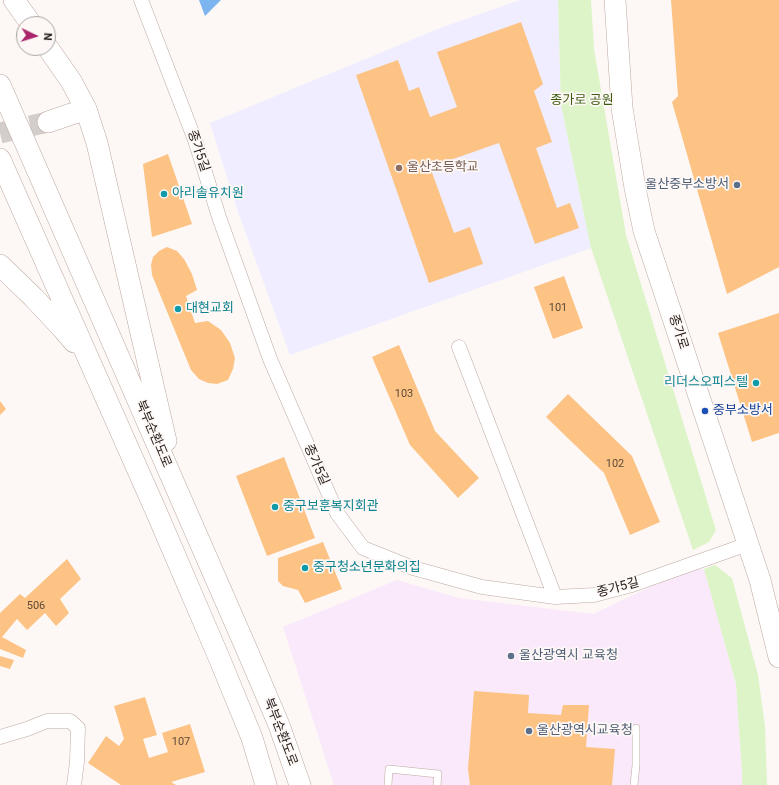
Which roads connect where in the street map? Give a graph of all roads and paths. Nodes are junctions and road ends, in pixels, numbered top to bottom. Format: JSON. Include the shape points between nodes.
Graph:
{"nodes":[{"id":1,"x":14,"y":0,"type":"edge"},
{"id":2,"x":141,"y":0,"type":"edge"},
{"id":3,"x":615,"y":0,"type":"edge"},
{"id":4,"x":25,"y":16,"type":"edge"},
{"id":5,"x":54,"y":56,"type":"edge"},
{"id":6,"x":0,"y":85,"type":"edge"},
{"id":7,"x":86,"y":109,"type":"junction"},
{"id":8,"x":48,"y":122,"type":"tunnel mouth"},
{"id":9,"x":0,"y":159,"type":"edge"},
{"id":10,"x":0,"y":264,"type":"edge"},
{"id":11,"x":459,"y":347,"type":"dead end"},
{"id":12,"x":90,"y":363,"type":"junction"},
{"id":13,"x":182,"y":501,"type":"junction"},
{"id":14,"x":748,"y":544,"type":"junction"},
{"id":15,"x":555,"y":597,"type":"junction"},
{"id":16,"x":779,"y":657,"type":"edge"},
{"id":17,"x":636,"y":728,"type":"dead end"},
{"id":18,"x":0,"y":737,"type":"edge"},
{"id":19,"x":74,"y":785,"type":"edge"},
{"id":20,"x":266,"y":785,"type":"edge"},
{"id":21,"x":300,"y":785,"type":"edge"},
{"id":22,"x":388,"y":785,"type":"edge"},
{"id":23,"x":437,"y":785,"type":"edge"},
{"id":24,"x":634,"y":785,"type":"edge"}],
"edges":[{"from":1,"to":4,"type":"main road"},
{"from":2,"to":15,"type":"street","name":"종가5길","via":[[195,140],[219,217],[270,359],[337,513],[363,548],[413,568],[482,587]]},
{"from":3,"to":14,"type":"main road","name":"종가로","via":[[622,108],[644,231]]},
{"from":5,"to":7,"type":"main road"},
{"from":6,"to":13,"type":"main road","name":"북부순환도로"},
{"from":7,"to":8,"type":"main road"},
{"from":7,"to":13,"type":"main road","via":[[97,143]]},
{"from":9,"to":12,"type":"main road"},
{"from":10,"to":12,"type":"main road","via":[[33,296]]},
{"from":11,"to":15,"type":"street"},
{"from":12,"to":20,"type":"main road","via":[[220,660],[252,738]]},
{"from":13,"to":21,"type":"main road","name":"북부순환도로","via":[[279,725]]},
{"from":14,"to":15,"type":"street","name":"종가5길","via":[[632,585],[594,595]]},
{"from":14,"to":16,"type":"main road","name":"종가로","via":[[760,580]]},
{"from":17,"to":24,"type":"lane"},
{"from":18,"to":19,"type":"street","via":[[47,721],[70,721],[78,728]]},
{"from":22,"to":23,"type":"lane","via":[[389,769],[438,774]]}]}
